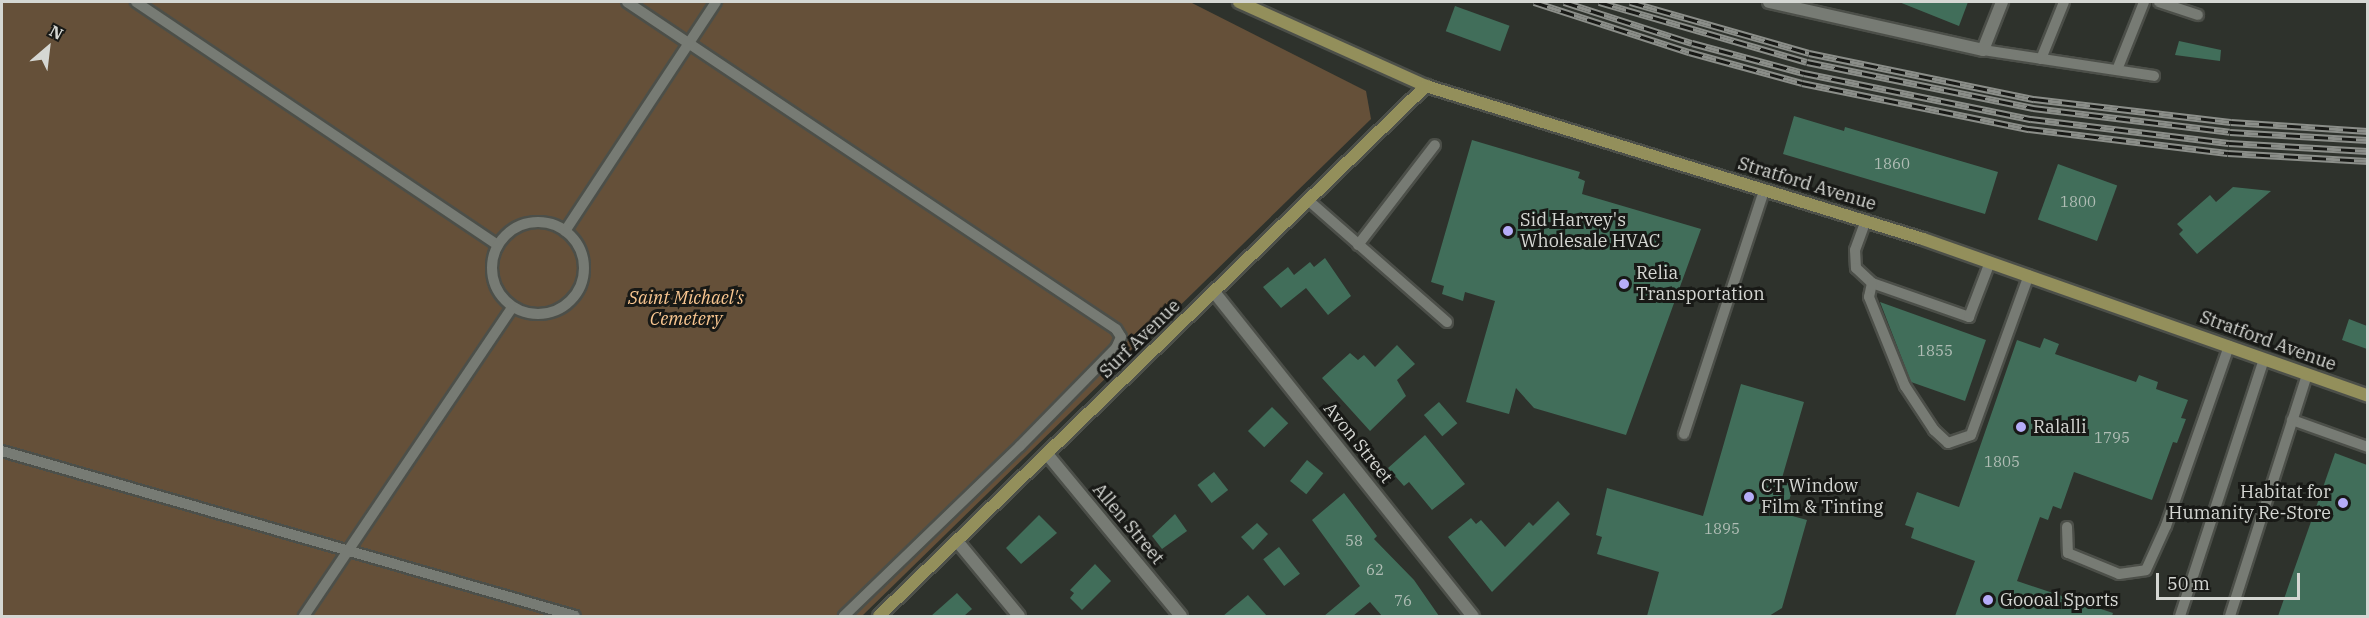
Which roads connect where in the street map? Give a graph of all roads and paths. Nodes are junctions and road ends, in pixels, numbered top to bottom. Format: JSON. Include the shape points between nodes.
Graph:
{"nodes":[{"id":1,"x":136,"y":2,"type":"edge"},
{"id":2,"x":627,"y":2,"type":"edge"},
{"id":3,"x":716,"y":2,"type":"edge"},
{"id":4,"x":1239,"y":2,"type":"edge"},
{"id":5,"x":1769,"y":2,"type":"edge"},
{"id":6,"x":2002,"y":2,"type":"edge"},
{"id":7,"x":2064,"y":2,"type":"edge"},
{"id":8,"x":2144,"y":2,"type":"edge"},
{"id":9,"x":2159,"y":2,"type":"edge"},
{"id":10,"x":2198,"y":15,"type":"dead end"},
{"id":11,"x":689,"y":44,"type":"junction"},
{"id":12,"x":1983,"y":50,"type":"junction"},
{"id":13,"x":2041,"y":59,"type":"junction"},
{"id":14,"x":2117,"y":70,"type":"junction"},
{"id":15,"x":2154,"y":76,"type":"dead end"},
{"id":16,"x":1426,"y":86,"type":"junction"},
{"id":17,"x":1435,"y":145,"type":"dead end"},
{"id":18,"x":1764,"y":190,"type":"junction"},
{"id":19,"x":1308,"y":200,"type":"junction"},
{"id":20,"x":1866,"y":220,"type":"junction"},
{"id":21,"x":565,"y":231,"type":"junction"},
{"id":22,"x":497,"y":245,"type":"junction"},
{"id":23,"x":1358,"y":245,"type":"junction"},
{"id":24,"x":1990,"y":262,"type":"junction"},
{"id":25,"x":2029,"y":275,"type":"junction"},
{"id":26,"x":1872,"y":283,"type":"junction"},
{"id":27,"x":1214,"y":292,"type":"junction"},
{"id":28,"x":512,"y":308,"type":"junction"},
{"id":29,"x":1447,"y":322,"type":"dead end"},
{"id":30,"x":2229,"y":346,"type":"junction"},
{"id":31,"x":2264,"y":359,"type":"junction"},
{"id":32,"x":2307,"y":374,"type":"junction"},
{"id":33,"x":2367,"y":396,"type":"edge"},
{"id":34,"x":2292,"y":420,"type":"junction"},
{"id":35,"x":1684,"y":434,"type":"dead end"},
{"id":36,"x":2367,"y":447,"type":"edge"},
{"id":37,"x":2,"y":451,"type":"edge"},
{"id":38,"x":1047,"y":454,"type":"junction"},
{"id":39,"x":2067,"y":527,"type":"dead end"},
{"id":40,"x":957,"y":542,"type":"junction"},
{"id":41,"x":348,"y":548,"type":"junction"},
{"id":42,"x":304,"y":616,"type":"edge"},
{"id":43,"x":575,"y":616,"type":"edge"},
{"id":44,"x":844,"y":616,"type":"edge"},
{"id":45,"x":879,"y":616,"type":"edge"},
{"id":46,"x":1018,"y":616,"type":"edge"},
{"id":47,"x":1181,"y":616,"type":"edge"},
{"id":48,"x":1473,"y":616,"type":"edge"},
{"id":49,"x":2180,"y":616,"type":"edge"},
{"id":50,"x":2230,"y":616,"type":"edge"}],
"edges":[{"from":1,"to":22,"type":"lane"},
{"from":2,"to":11,"type":"lane"},
{"from":3,"to":11,"type":"lane"},
{"from":4,"to":16,"type":"main road","name":"Stratford Avenue"},
{"from":5,"to":12,"type":"street"},
{"from":6,"to":12,"type":"street"},
{"from":7,"to":13,"type":"lane"},
{"from":8,"to":14,"type":"lane"},
{"from":9,"to":10,"type":"lane"},
{"from":11,"to":21,"type":"lane"},
{"from":11,"to":44,"type":"lane","via":[[1116,329],[1121,338],[1116,348],[1028,438]]},
{"from":12,"to":13,"type":"lane"},
{"from":13,"to":14,"type":"lane"},
{"from":14,"to":15,"type":"lane"},
{"from":16,"to":18,"type":"main road","name":"Stratford Avenue"},
{"from":16,"to":19,"type":"main road","name":"Surf Avenue"},
{"from":17,"to":23,"type":"lane"},
{"from":18,"to":20,"type":"main road","name":"Stratford Avenue"},
{"from":18,"to":35,"type":"lane"},
{"from":19,"to":23,"type":"lane"},
{"from":19,"to":27,"type":"main road","name":"Surf Avenue"},
{"from":20,"to":24,"type":"main road","name":"Stratford Avenue"},
{"from":20,"to":26,"type":"lane","via":[[1855,250],[1857,268]]},
{"from":21,"to":22,"type":"lane","via":[[543,222],[525,223],[509,231]]},
{"from":21,"to":28,"type":"lane","via":[[584,258],[584,278],[576,296],[561,309],[545,315]]},
{"from":22,"to":28,"type":"lane","via":[[491,262],[493,280]]},
{"from":23,"to":29,"type":"lane"},
{"from":24,"to":25,"type":"main road","name":"Stratford Avenue"},
{"from":24,"to":26,"type":"lane","via":[[1969,317]]},
{"from":25,"to":26,"type":"lane","via":[[1971,435],[1948,443],[1934,430],[1905,386],[1869,297]]},
{"from":25,"to":30,"type":"main road","name":"Stratford Avenue"},
{"from":27,"to":38,"type":"main road","name":"Surf Avenue"},
{"from":27,"to":48,"type":"street","name":"Avon Street"},
{"from":28,"to":41,"type":"lane"},
{"from":30,"to":31,"type":"main road","name":"Stratford Avenue"},
{"from":30,"to":39,"type":"lane","via":[[2177,495],[2146,570],[2119,574],[2068,553]]},
{"from":31,"to":32,"type":"main road","name":"Stratford Avenue"},
{"from":31,"to":49,"type":"lane"},
{"from":32,"to":33,"type":"main road","name":"Stratford Avenue"},
{"from":32,"to":34,"type":"lane"},
{"from":34,"to":36,"type":"lane"},
{"from":34,"to":50,"type":"lane"},
{"from":37,"to":41,"type":"lane"},
{"from":38,"to":40,"type":"main road","name":"Surf Avenue"},
{"from":38,"to":47,"type":"street","name":"Allen Street"},
{"from":40,"to":45,"type":"main road","name":"Surf Avenue"},
{"from":40,"to":46,"type":"street"},
{"from":41,"to":42,"type":"lane"},
{"from":41,"to":43,"type":"lane"}]}
